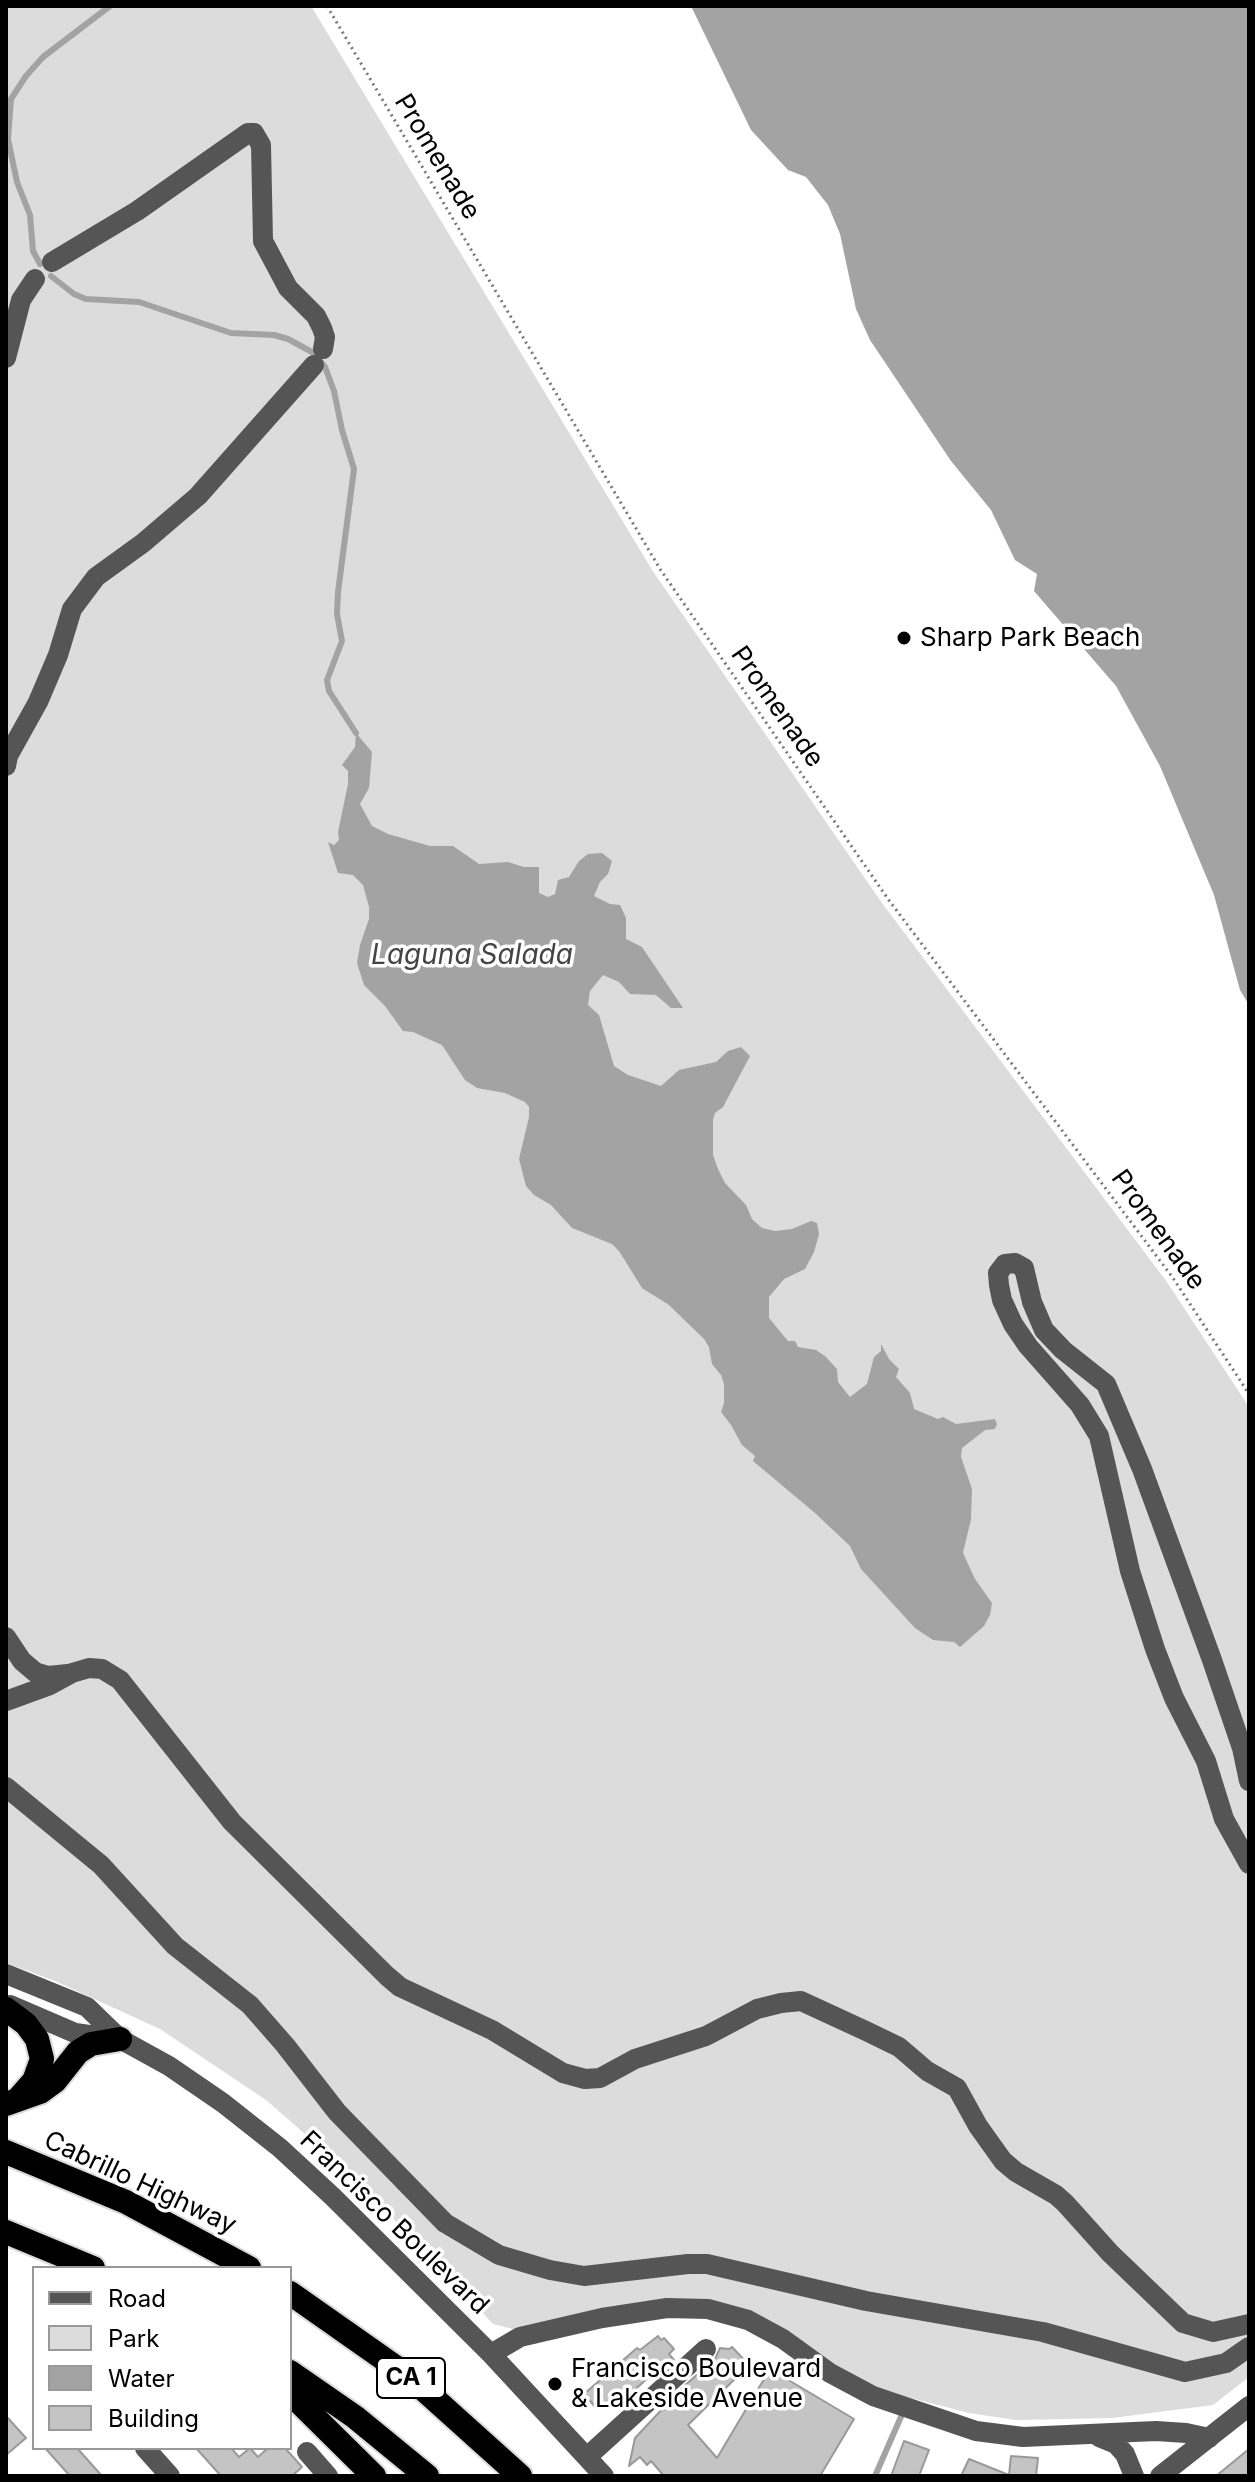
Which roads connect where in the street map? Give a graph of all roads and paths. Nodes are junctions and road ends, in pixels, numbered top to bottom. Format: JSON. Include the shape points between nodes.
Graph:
{"nodes":[{"id":1,"x":327,"y":6,"type":"edge"},
{"id":2,"x":52,"y":262,"type":"dead end"},
{"id":3,"x":35,"y":279,"type":"dead end"},
{"id":4,"x":6,"y":358,"type":"edge"},
{"id":5,"x":6,"y":766,"type":"edge"},
{"id":6,"x":1249,"y":1394,"type":"edge"},
{"id":7,"x":6,"y":1637,"type":"edge"},
{"id":8,"x":72,"y":1673,"type":"junction"},
{"id":9,"x":6,"y":1701,"type":"edge"},
{"id":10,"x":1249,"y":1781,"type":"edge"},
{"id":11,"x":6,"y":1787,"type":"edge"},
{"id":12,"x":1249,"y":1864,"type":"edge"},
{"id":13,"x":6,"y":1974,"type":"edge"},
{"id":14,"x":6,"y":2006,"type":"edge"},
{"id":15,"x":120,"y":2039,"type":"junction"},
{"id":16,"x":12,"y":2102,"type":"edge"},
{"id":17,"x":6,"y":2152,"type":"edge"},
{"id":18,"x":6,"y":2232,"type":"edge"},
{"id":19,"x":88,"y":2266,"type":"edge"},
{"id":20,"x":245,"y":2266,"type":"edge"},
{"id":21,"x":292,"y":2294,"type":"edge"},
{"id":22,"x":1249,"y":2324,"type":"edge"},
{"id":23,"x":1249,"y":2347,"type":"edge"},
{"id":24,"x":706,"y":2349,"type":"dead end"},
{"id":25,"x":491,"y":2354,"type":"junction"},
{"id":26,"x":292,"y":2373,"type":"edge"},
{"id":27,"x":292,"y":2395,"type":"edge"},
{"id":28,"x":1249,"y":2406,"type":"edge"},
{"id":29,"x":1096,"y":2436,"type":"junction"},
{"id":30,"x":1209,"y":2438,"type":"junction"},
{"id":31,"x":147,"y":2450,"type":"edge"},
{"id":32,"x":307,"y":2452,"type":"dead end"},
{"id":33,"x":587,"y":2457,"type":"junction"},
{"id":34,"x":170,"y":2476,"type":"edge"},
{"id":35,"x":328,"y":2476,"type":"edge"},
{"id":36,"x":374,"y":2476,"type":"edge"},
{"id":37,"x":427,"y":2476,"type":"edge"},
{"id":38,"x":520,"y":2476,"type":"edge"},
{"id":39,"x":604,"y":2476,"type":"edge"},
{"id":40,"x":1134,"y":2476,"type":"edge"},
{"id":41,"x":1160,"y":2476,"type":"edge"}],
"edges":[{"from":1,"to":6,"type":"path","name":"Promenade","via":[[660,569],[888,899],[1173,1278]]},
{"from":2,"to":5,"type":"street","via":[[254,133],[261,145],[263,241],[288,288],[316,316],[325,337],[318,357],[198,496],[96,577],[72,609],[47,682]]},
{"from":3,"to":4,"type":"street","via":[[21,300]]},
{"from":7,"to":8,"type":"street","via":[[35,1672]]},
{"from":8,"to":9,"type":"street"},
{"from":8,"to":22,"type":"street","via":[[102,1669],[120,1680],[232,1822],[400,1987],[492,2030],[563,2073],[585,2079],[600,2078],[635,2059],[706,2036],[757,2009],[801,2001],[818,2007],[899,2047],[957,2088],[1003,2161],[1065,2203],[1183,2323],[1213,2332]]},
{"from":10,"to":12,"type":"street","via":[[1218,1674],[1106,1384],[1044,1330],[1024,1268],[1005,1264],[998,1273],[1007,1312],[1099,1436],[1130,1571],[1155,1649],[1206,1761],[1224,1819]]},
{"from":11,"to":23,"type":"street","via":[[101,1865],[175,1946],[250,2005],[337,2112],[445,2223],[499,2255],[584,2276],[707,2264],[866,2301],[1043,2332],[1185,2372],[1226,2363]]},
{"from":13,"to":15,"type":"street","name":"Francisco Boulevard","via":[[87,2007]]},
{"from":14,"to":15,"type":"street","name":"Francisco Boulevard","via":[[75,2033]]},
{"from":14,"to":16,"type":"highway","via":[[37,2039],[42,2059],[34,2081]]},
{"from":15,"to":16,"type":"highway","via":[[91,2044],[55,2081]]},
{"from":15,"to":25,"type":"street","name":"Francisco Boulevard","via":[[191,2080],[280,2148]]},
{"from":17,"to":20,"type":"highway","name":"Cabrillo Highway","via":[[126,2202]]},
{"from":18,"to":19,"type":"highway"},
{"from":21,"to":38,"type":"highway","number":"CA 1","via":[[411,2378]]},
{"from":24,"to":33,"type":"street"},
{"from":25,"to":29,"type":"street","via":[[520,2337],[602,2318],[667,2308],[708,2309],[748,2320],[840,2379],[924,2415],[976,2431],[1023,2437]]},
{"from":25,"to":33,"type":"street","name":"Francisco Boulevard"},
{"from":26,"to":37,"type":"highway","number":"CA 1"},
{"from":27,"to":36,"type":"highway"},
{"from":28,"to":30,"type":"street"},
{"from":29,"to":30,"type":"street","via":[[1156,2431]]},
{"from":29,"to":40,"type":"street","via":[[1116,2444]]},
{"from":30,"to":41,"type":"street"},
{"from":31,"to":34,"type":"street"},
{"from":32,"to":35,"type":"street"},
{"from":33,"to":39,"type":"street","name":"Francisco Boulevard"}]}
